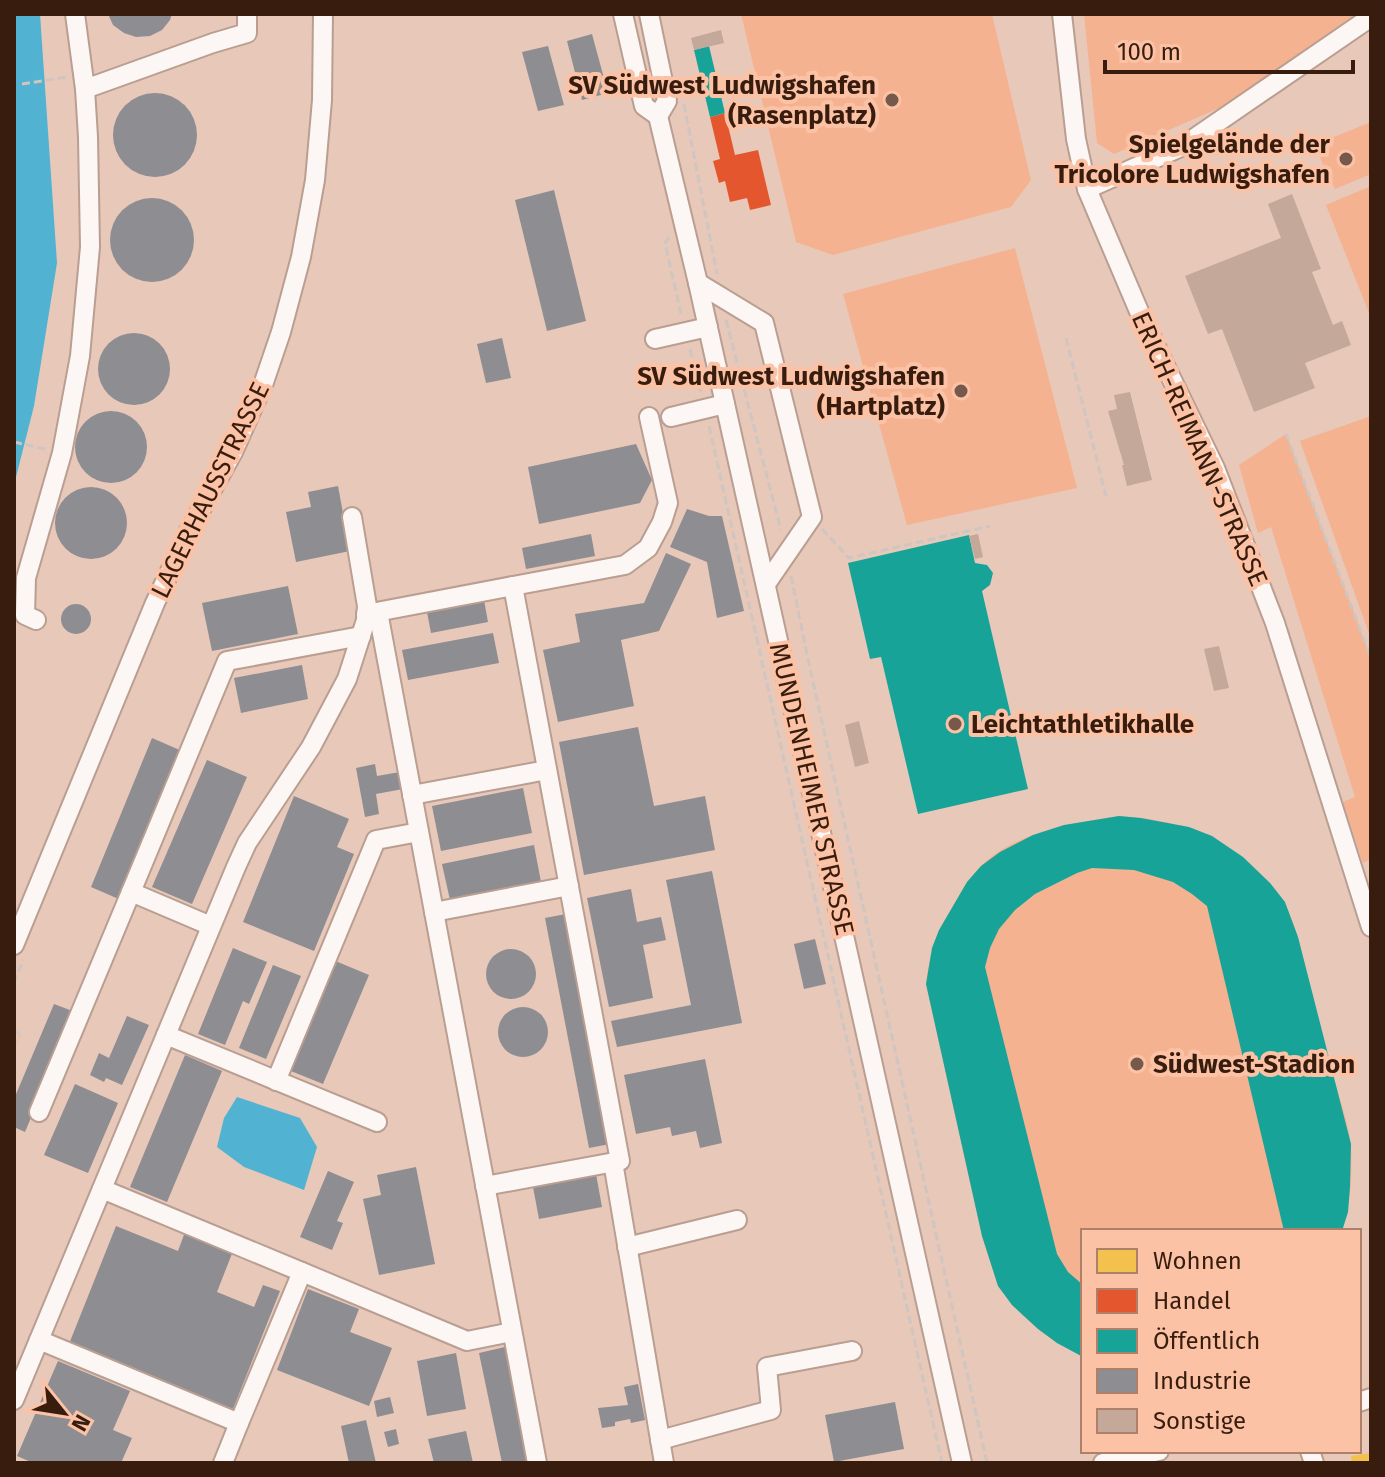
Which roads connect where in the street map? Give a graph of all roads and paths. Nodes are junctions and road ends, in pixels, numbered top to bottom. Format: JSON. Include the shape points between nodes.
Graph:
{"nodes":[{"id":1,"x":75,"y":14,"type":"edge"},
{"id":2,"x":247,"y":14,"type":"edge"},
{"id":3,"x":323,"y":14,"type":"edge"},
{"id":4,"x":623,"y":14,"type":"edge"},
{"id":5,"x":649,"y":14,"type":"edge"},
{"id":6,"x":1062,"y":14,"type":"edge"},
{"id":7,"x":1371,"y":17,"type":"edge"},
{"id":8,"x":89,"y":83,"type":"junction"},
{"id":9,"x":22,"y":84,"type":"dead end"},
{"id":10,"x":658,"y":116,"type":"junction"},
{"id":11,"x":1087,"y":189,"type":"junction"},
{"id":12,"x":683,"y":218,"type":"junction"},
{"id":13,"x":698,"y":283,"type":"junction"},
{"id":14,"x":708,"y":327,"type":"junction"},
{"id":15,"x":685,"y":332,"type":"junction"},
{"id":16,"x":1066,"y":338,"type":"dead end"},
{"id":17,"x":655,"y":339,"type":"dead end"},
{"id":18,"x":725,"y":404,"type":"junction"},
{"id":19,"x":705,"y":409,"type":"junction"},
{"id":20,"x":649,"y":417,"type":"dead end"},
{"id":21,"x":671,"y":417,"type":"dead end"},
{"id":22,"x":1286,"y":434,"type":"dead end"},
{"id":23,"x":14,"y":442,"type":"edge"},
{"id":24,"x":62,"y":453,"type":"junction"},
{"id":25,"x":1106,"y":496,"type":"dead end"},
{"id":26,"x":352,"y":517,"type":"dead end"},
{"id":27,"x":990,"y":526,"type":"dead end"},
{"id":28,"x":829,"y":539,"type":"dead end"},
{"id":29,"x":766,"y":584,"type":"junction"},
{"id":30,"x":513,"y":586,"type":"junction"},
{"id":31,"x":372,"y":613,"type":"junction"},
{"id":32,"x":36,"y":620,"type":"dead end"},
{"id":33,"x":361,"y":636,"type":"junction"},
{"id":34,"x":1371,"y":658,"type":"edge"},
{"id":35,"x":547,"y":770,"type":"junction"},
{"id":36,"x":412,"y":795,"type":"junction"},
{"id":37,"x":419,"y":832,"type":"junction"},
{"id":38,"x":569,"y":886,"type":"junction"},
{"id":39,"x":131,"y":892,"type":"junction"},
{"id":40,"x":434,"y":912,"type":"junction"},
{"id":41,"x":211,"y":926,"type":"junction"},
{"id":42,"x":1371,"y":927,"type":"edge"},
{"id":43,"x":14,"y":945,"type":"edge"},
{"id":44,"x":166,"y":1035,"type":"junction"},
{"id":45,"x":276,"y":1081,"type":"junction"},
{"id":46,"x":907,"y":1103,"type":"dead end"},
{"id":47,"x":39,"y":1112,"type":"dead end"},
{"id":48,"x":377,"y":1122,"type":"dead end"},
{"id":49,"x":613,"y":1162,"type":"junction"},
{"id":50,"x":485,"y":1186,"type":"junction"},
{"id":51,"x":102,"y":1189,"type":"junction"},
{"id":52,"x":737,"y":1220,"type":"dead end"},
{"id":53,"x":627,"y":1247,"type":"junction"},
{"id":54,"x":302,"y":1272,"type":"junction"},
{"id":55,"x":512,"y":1332,"type":"junction"},
{"id":56,"x":39,"y":1340,"type":"junction"},
{"id":57,"x":852,"y":1351,"type":"dead end"},
{"id":58,"x":14,"y":1400,"type":"edge"},
{"id":59,"x":239,"y":1423,"type":"junction"},
{"id":60,"x":660,"y":1440,"type":"junction"},
{"id":61,"x":1140,"y":1459,"type":"edge"},
{"id":62,"x":223,"y":1463,"type":"edge"},
{"id":63,"x":537,"y":1463,"type":"edge"},
{"id":64,"x":664,"y":1463,"type":"edge"},
{"id":65,"x":942,"y":1463,"type":"edge"},
{"id":66,"x":962,"y":1463,"type":"edge"},
{"id":67,"x":987,"y":1463,"type":"edge"},
{"id":68,"x":1103,"y":1463,"type":"edge"}],
"edges":[{"from":1,"to":8,"type":"street"},
{"from":2,"to":8,"type":"street","via":[[247,33]]},
{"from":3,"to":43,"type":"street","name":"LAGERHAUSSTRASSE","via":[[315,180],[281,332],[233,452],[155,603]]},
{"from":4,"to":10,"type":"street","name":"MUNDENHEIMER STRASSE","via":[[644,106]]},
{"from":5,"to":10,"type":"street","name":"MUNDENHEIMER STRASSE","via":[[667,101]]},
{"from":6,"to":11,"type":"street","name":"ERICH-REIMANN-STRASSE"},
{"from":7,"to":11,"type":"street","via":[[1183,146]]},
{"from":8,"to":9,"type":"path"},
{"from":8,"to":24,"type":"street","via":[[90,247],[80,356]]},
{"from":10,"to":12,"type":"street","name":"MUNDENHEIMER STRASSE"},
{"from":11,"to":42,"type":"street","name":"ERICH-REIMANN-STRASSE","via":[[1215,468],[1275,623]]},
{"from":12,"to":13,"type":"street","name":"MUNDENHEIMER STRASSE"},
{"from":12,"to":15,"type":"path","via":[[665,243]]},
{"from":13,"to":14,"type":"street","name":"MUNDENHEIMER STRASSE"},
{"from":13,"to":29,"type":"street","via":[[764,323],[812,517]]},
{"from":14,"to":15,"type":"street"},
{"from":14,"to":18,"type":"street","name":"MUNDENHEIMER STRASSE"},
{"from":15,"to":17,"type":"street"},
{"from":15,"to":19,"type":"path"},
{"from":16,"to":25,"type":"path"},
{"from":18,"to":19,"type":"street"},
{"from":18,"to":29,"type":"street","name":"MUNDENHEIMER STRASSE"},
{"from":19,"to":21,"type":"street"},
{"from":19,"to":65,"type":"path"},
{"from":20,"to":30,"type":"street","via":[[668,503],[648,548],[625,565]]},
{"from":22,"to":34,"type":"path"},
{"from":23,"to":24,"type":"path"},
{"from":24,"to":32,"type":"street","via":[[26,578],[25,615]]},
{"from":26,"to":31,"type":"street"},
{"from":27,"to":28,"type":"path","via":[[849,558]]},
{"from":29,"to":66,"type":"street","name":"MUNDENHEIMER STRASSE"},
{"from":30,"to":31,"type":"street"},
{"from":30,"to":35,"type":"street"},
{"from":31,"to":33,"type":"street"},
{"from":31,"to":36,"type":"street"},
{"from":33,"to":39,"type":"street","via":[[227,661]]},
{"from":33,"to":41,"type":"street","via":[[347,679],[311,747],[247,843]]},
{"from":35,"to":36,"type":"street"},
{"from":35,"to":38,"type":"street"},
{"from":36,"to":37,"type":"street"},
{"from":37,"to":40,"type":"street"},
{"from":37,"to":45,"type":"street","via":[[376,840]]},
{"from":38,"to":40,"type":"street"},
{"from":38,"to":49,"type":"street","via":[[620,1161]]},
{"from":39,"to":41,"type":"street"},
{"from":39,"to":47,"type":"street"},
{"from":40,"to":50,"type":"street"},
{"from":41,"to":44,"type":"street"},
{"from":44,"to":45,"type":"street"},
{"from":44,"to":51,"type":"street"},
{"from":45,"to":48,"type":"street"},
{"from":46,"to":67,"type":"path"},
{"from":49,"to":50,"type":"street"},
{"from":49,"to":53,"type":"street"},
{"from":50,"to":55,"type":"street"},
{"from":51,"to":54,"type":"street"},
{"from":51,"to":56,"type":"street"},
{"from":52,"to":53,"type":"street"},
{"from":53,"to":60,"type":"street"},
{"from":54,"to":55,"type":"street","via":[[467,1341]]},
{"from":54,"to":59,"type":"street"},
{"from":55,"to":63,"type":"street"},
{"from":56,"to":58,"type":"street"},
{"from":56,"to":59,"type":"street"},
{"from":57,"to":60,"type":"street","via":[[767,1367],[771,1410]]},
{"from":59,"to":62,"type":"street"},
{"from":60,"to":64,"type":"street"},
{"from":61,"to":68,"type":"street"}]}
